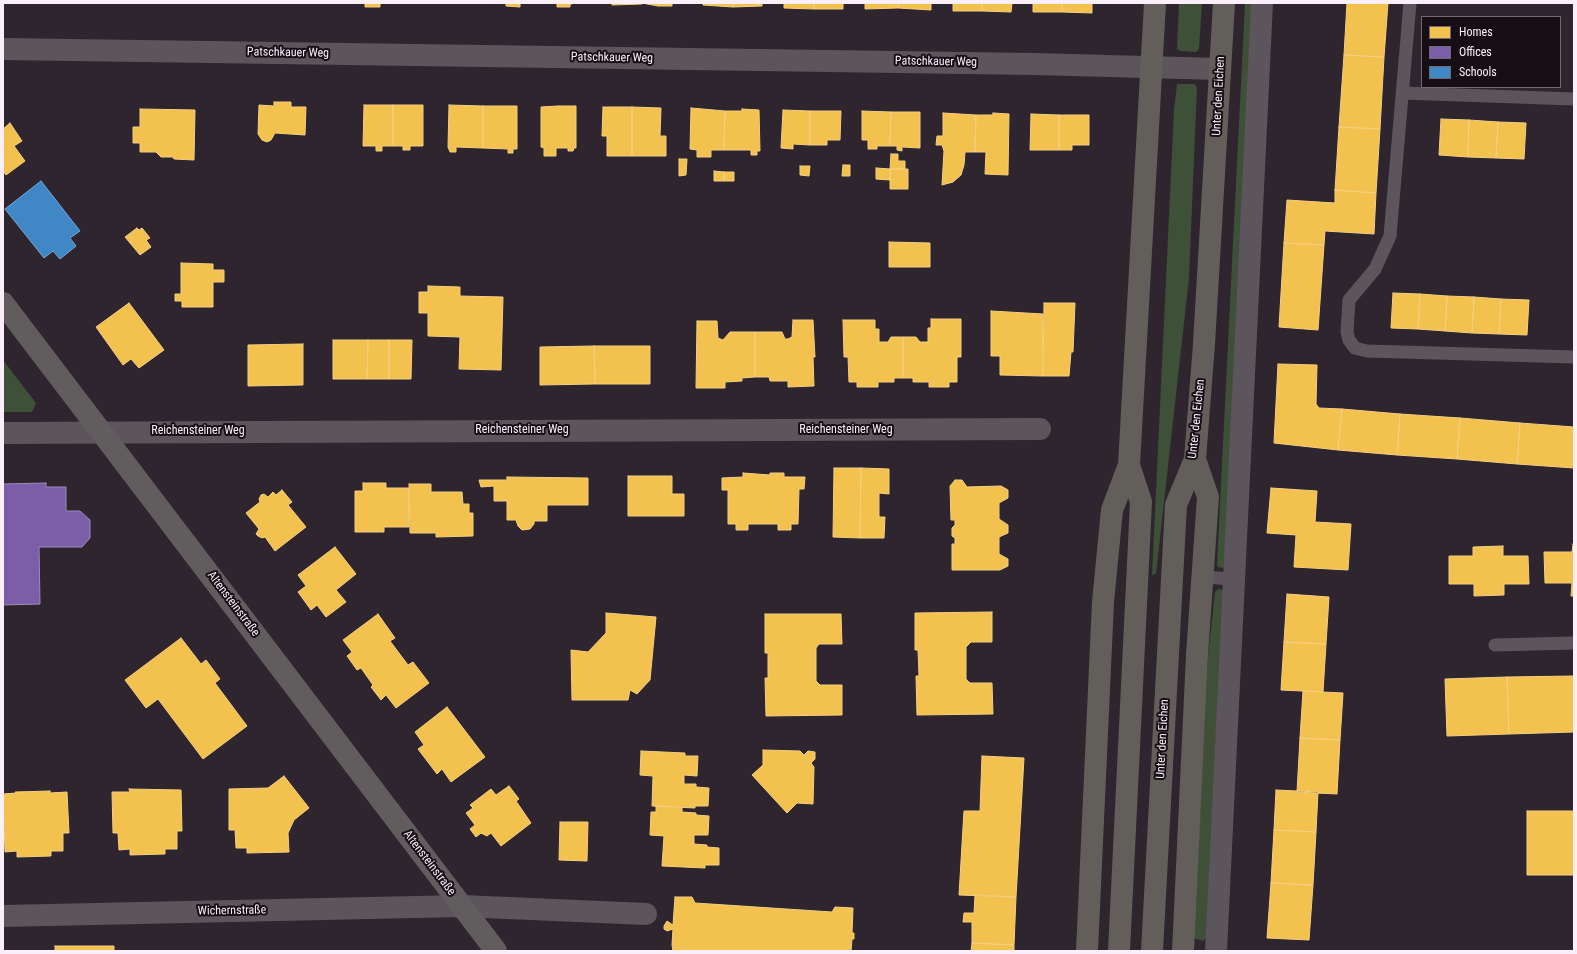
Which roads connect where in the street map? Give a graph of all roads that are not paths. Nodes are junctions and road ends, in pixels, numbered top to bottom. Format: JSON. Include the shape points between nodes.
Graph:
{"nodes":[{"id":1,"x":1155,"y":3,"type":"edge"},
{"id":2,"x":1224,"y":3,"type":"edge"},
{"id":3,"x":1262,"y":3,"type":"edge"},
{"id":4,"x":1410,"y":3,"type":"edge"},
{"id":5,"x":3,"y":49,"type":"edge"},
{"id":6,"x":1152,"y":67,"type":"junction"},
{"id":7,"x":1220,"y":69,"type":"junction"},
{"id":8,"x":1402,"y":93,"type":"junction"},
{"id":9,"x":1574,"y":99,"type":"edge"},
{"id":10,"x":3,"y":303,"type":"edge"},
{"id":11,"x":1574,"y":357,"type":"edge"},
{"id":12,"x":1040,"y":429,"type":"dead end"},
{"id":13,"x":102,"y":431,"type":"junction"},
{"id":14,"x":3,"y":433,"type":"edge"},
{"id":15,"x":1195,"y":459,"type":"junction"},
{"id":16,"x":1129,"y":465,"type":"junction"},
{"id":17,"x":1203,"y":577,"type":"junction"},
{"id":18,"x":1234,"y":579,"type":"junction"},
{"id":19,"x":1574,"y":643,"type":"edge"},
{"id":20,"x":1496,"y":646,"type":"dead end"},
{"id":21,"x":462,"y":906,"type":"junction"},
{"id":22,"x":646,"y":914,"type":"dead end"},
{"id":23,"x":3,"y":916,"type":"edge"},
{"id":24,"x":496,"y":951,"type":"edge"},
{"id":25,"x":1087,"y":951,"type":"edge"},
{"id":26,"x":1119,"y":951,"type":"edge"},
{"id":27,"x":1152,"y":951,"type":"edge"},
{"id":28,"x":1183,"y":951,"type":"edge"},
{"id":29,"x":1216,"y":951,"type":"edge"}],
"edges":[{"from":1,"to":6,"type":"main road"},
{"from":2,"to":7,"type":"main road","name":"Unter den Eichen"},
{"from":3,"to":18,"type":"street"},
{"from":4,"to":8,"type":"lane"},
{"from":5,"to":6,"type":"street","name":"Patschkauer Weg"},
{"from":6,"to":7,"type":"street","name":"Patschkauer Weg"},
{"from":6,"to":16,"type":"main road"},
{"from":7,"to":15,"type":"main road","name":"Unter den Eichen"},
{"from":8,"to":9,"type":"lane"},
{"from":8,"to":11,"type":"lane","via":[[1390,236],[1375,269],[1348,300],[1349,340],[1356,348],[1367,351]]},
{"from":10,"to":13,"type":"main road","name":"Altensteinstraße"},
{"from":12,"to":13,"type":"street","name":"Reichensteiner Weg"},
{"from":13,"to":14,"type":"street","name":"Reichensteiner Weg"},
{"from":13,"to":21,"type":"main road","name":"Altensteinstraße"},
{"from":15,"to":17,"type":"main road","via":[[1208,497]]},
{"from":15,"to":27,"type":"main road","name":"Unter den Eichen","via":[[1176,506]]},
{"from":16,"to":25,"type":"main road","via":[[1112,510],[1103,602]]},
{"from":16,"to":26,"type":"main road","via":[[1141,502]]},
{"from":17,"to":18,"type":"lane"},
{"from":17,"to":28,"type":"main road"},
{"from":18,"to":29,"type":"street"},
{"from":19,"to":20,"type":"lane"},
{"from":21,"to":22,"type":"street","name":"Altensteinstraße"},
{"from":21,"to":23,"type":"street","name":"Wichernstraße"},
{"from":21,"to":24,"type":"main road","name":"Altensteinstraße"}]}
